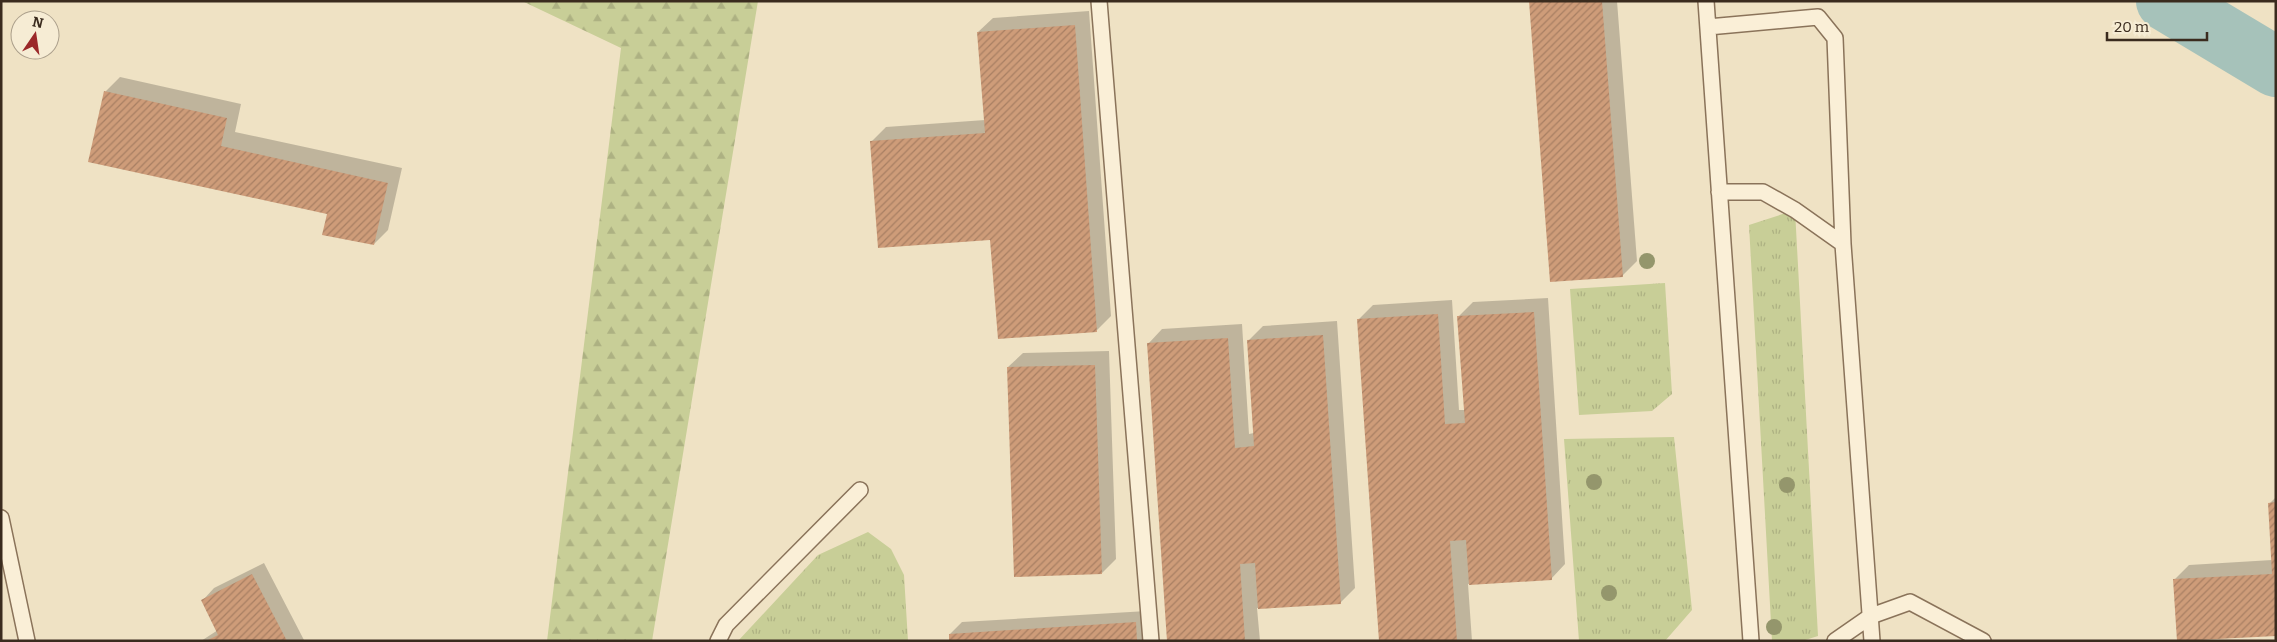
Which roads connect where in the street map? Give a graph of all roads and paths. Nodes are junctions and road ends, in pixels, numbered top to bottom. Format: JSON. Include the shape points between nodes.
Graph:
{"nodes":[{"id":1,"x":1099,"y":1,"type":"edge"},
{"id":2,"x":1706,"y":1,"type":"edge"},
{"id":3,"x":1708,"y":27,"type":"junction"},
{"id":4,"x":1719,"y":192,"type":"junction"},
{"id":5,"x":1843,"y":244,"type":"junction"},
{"id":6,"x":860,"y":490,"type":"dead end"},
{"id":7,"x":1,"y":518,"type":"edge"},
{"id":8,"x":1871,"y":616,"type":"junction"},
{"id":9,"x":27,"y":641,"type":"edge"},
{"id":10,"x":718,"y":641,"type":"edge"},
{"id":11,"x":1151,"y":641,"type":"edge"},
{"id":12,"x":1751,"y":641,"type":"edge"},
{"id":13,"x":1834,"y":641,"type":"edge"},
{"id":14,"x":1872,"y":641,"type":"edge"},
{"id":15,"x":1983,"y":641,"type":"edge"}],
"edges":[{"from":1,"to":11,"type":"lane"},
{"from":2,"to":3,"type":"lane"},
{"from":3,"to":4,"type":"lane"},
{"from":3,"to":5,"type":"lane","via":[[1818,16],[1835,38]]},
{"from":4,"to":5,"type":"lane","via":[[1763,192]]},
{"from":4,"to":12,"type":"lane"},
{"from":5,"to":8,"type":"lane"},
{"from":6,"to":10,"type":"lane","via":[[726,625]]},
{"from":7,"to":9,"type":"lane"},
{"from":8,"to":13,"type":"lane"},
{"from":8,"to":14,"type":"lane"},
{"from":8,"to":15,"type":"lane","via":[[1910,602]]}]}
